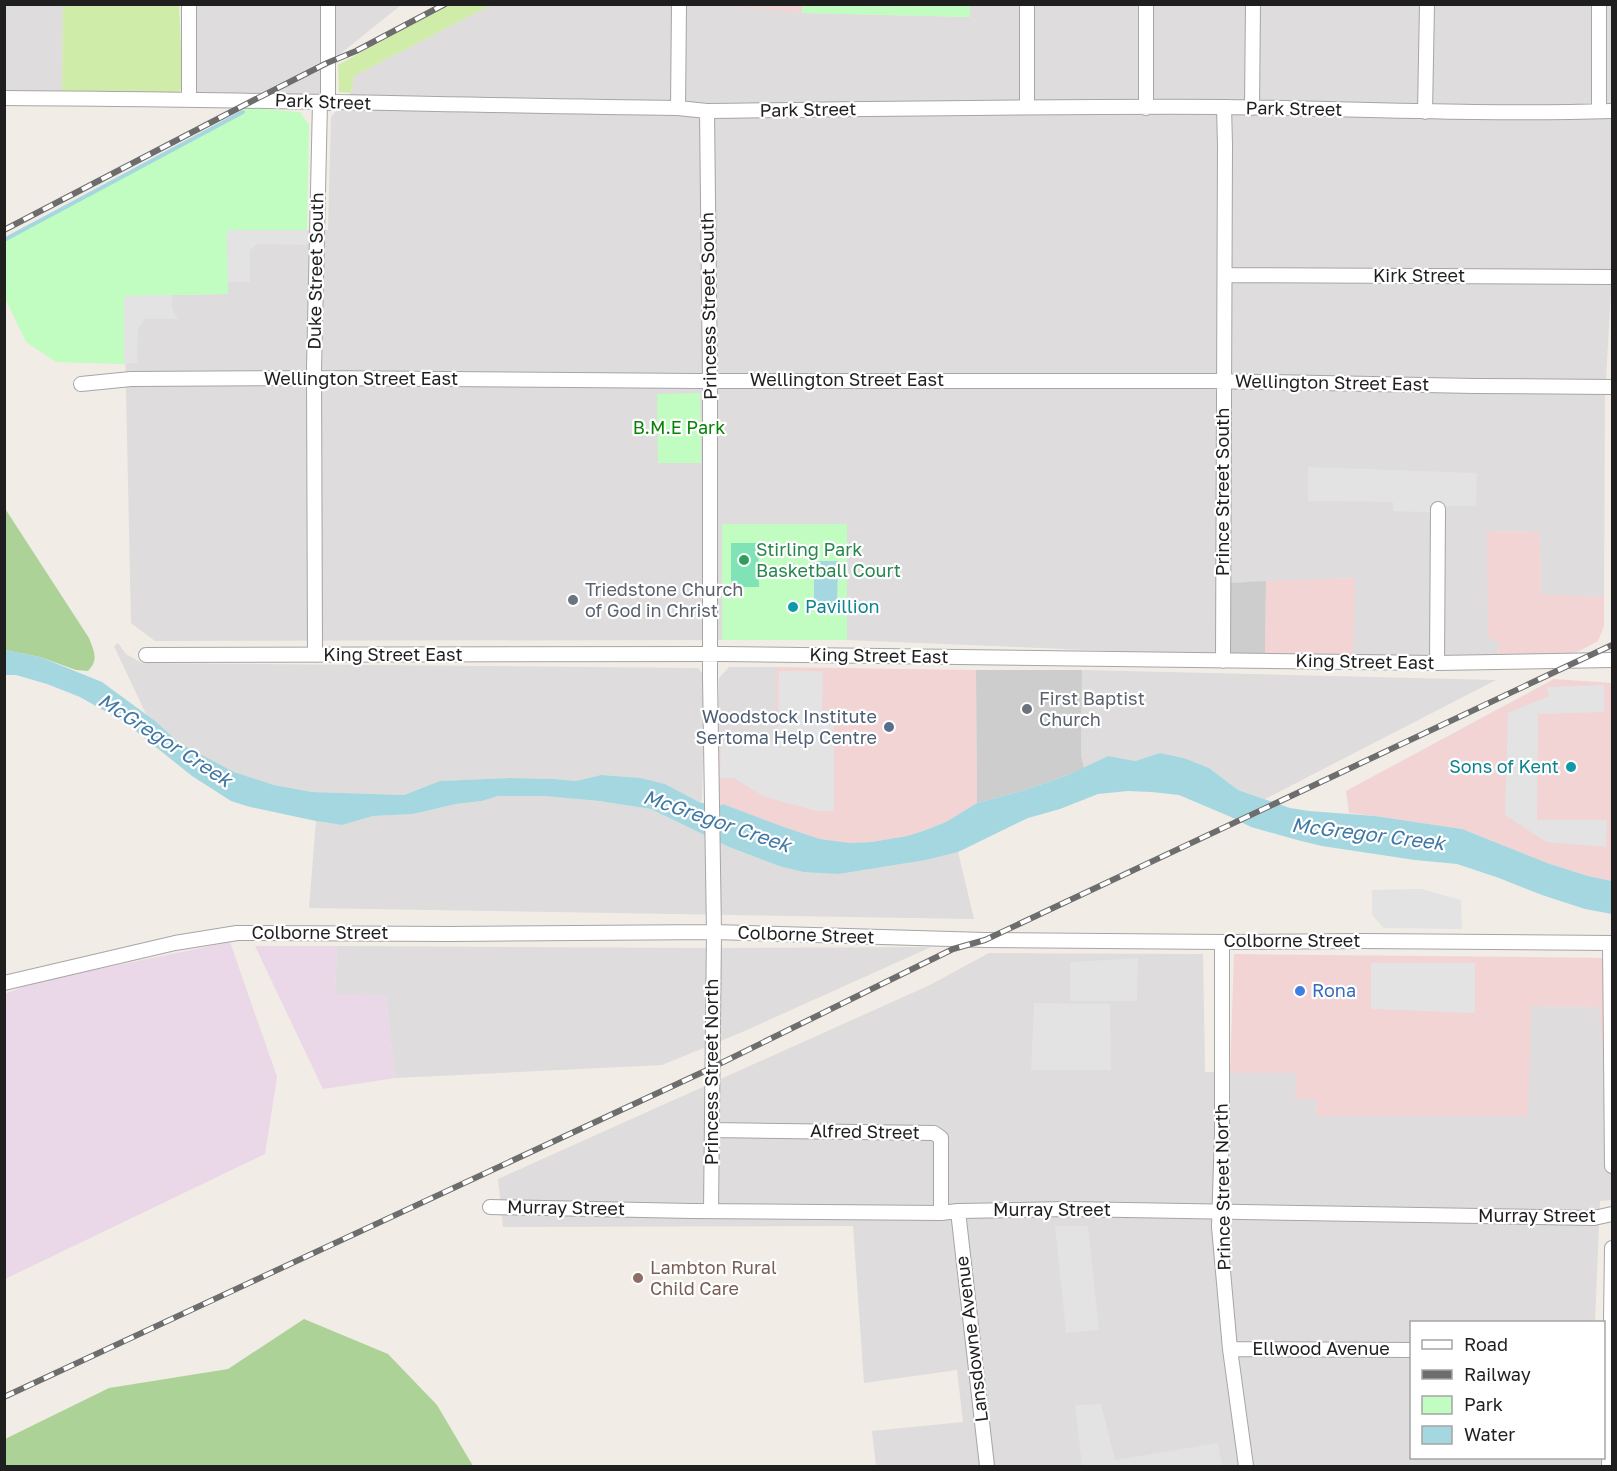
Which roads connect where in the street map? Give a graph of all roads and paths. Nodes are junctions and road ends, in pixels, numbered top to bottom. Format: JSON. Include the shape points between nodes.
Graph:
{"nodes":[{"id":1,"x":189,"y":4,"type":"edge"},
{"id":2,"x":328,"y":4,"type":"edge"},
{"id":3,"x":679,"y":4,"type":"edge"},
{"id":4,"x":1027,"y":4,"type":"edge"},
{"id":5,"x":1146,"y":4,"type":"edge"},
{"id":6,"x":1253,"y":4,"type":"edge"},
{"id":7,"x":1426,"y":4,"type":"edge"},
{"id":8,"x":1599,"y":4,"type":"edge"},
{"id":9,"x":4,"y":98,"type":"edge"},
{"id":10,"x":189,"y":99,"type":"junction"},
{"id":11,"x":324,"y":103,"type":"junction"},
{"id":12,"x":1027,"y":107,"type":"junction"},
{"id":13,"x":1224,"y":107,"type":"junction"},
{"id":14,"x":678,"y":108,"type":"junction"},
{"id":15,"x":1146,"y":108,"type":"junction"},
{"id":16,"x":1252,"y":108,"type":"junction"},
{"id":17,"x":707,"y":111,"type":"junction"},
{"id":18,"x":1606,"y":111,"type":"edge"},
{"id":19,"x":1425,"y":112,"type":"junction"},
{"id":20,"x":1225,"y":275,"type":"junction"},
{"id":21,"x":1612,"y":277,"type":"edge"},
{"id":22,"x":314,"y":378,"type":"junction"},
{"id":23,"x":710,"y":381,"type":"junction"},
{"id":24,"x":1224,"y":381,"type":"junction"},
{"id":25,"x":81,"y":384,"type":"dead end"},
{"id":26,"x":1612,"y":387,"type":"edge"},
{"id":27,"x":1438,"y":509,"type":"dead end"},
{"id":28,"x":710,"y":654,"type":"junction"},
{"id":29,"x":146,"y":655,"type":"dead end"},
{"id":30,"x":315,"y":655,"type":"junction"},
{"id":31,"x":1612,"y":660,"type":"edge"},
{"id":32,"x":1222,"y":661,"type":"junction"},
{"id":33,"x":1437,"y":663,"type":"junction"},
{"id":34,"x":714,"y":932,"type":"junction"},
{"id":35,"x":1221,"y":942,"type":"junction"},
{"id":36,"x":1611,"y":943,"type":"edge"},
{"id":37,"x":4,"y":983,"type":"edge"},
{"id":38,"x":711,"y":1130,"type":"junction"},
{"id":39,"x":1612,"y":1166,"type":"edge"},
{"id":40,"x":490,"y":1207,"type":"dead end"},
{"id":41,"x":711,"y":1211,"type":"junction"},
{"id":42,"x":958,"y":1211,"type":"junction"},
{"id":43,"x":1220,"y":1212,"type":"junction"},
{"id":44,"x":941,"y":1213,"type":"junction"},
{"id":45,"x":1612,"y":1214,"type":"edge"},
{"id":46,"x":1612,"y":1248,"type":"edge"},
{"id":47,"x":1230,"y":1349,"type":"junction"},
{"id":48,"x":1410,"y":1350,"type":"edge"},
{"id":49,"x":1608,"y":1351,"type":"edge"},
{"id":50,"x":987,"y":1467,"type":"edge"},
{"id":51,"x":1246,"y":1467,"type":"edge"},
{"id":52,"x":1609,"y":1467,"type":"edge"}],
"edges":[{"from":1,"to":10,"type":"street"},
{"from":2,"to":11,"type":"street","name":"Duke Street South"},
{"from":3,"to":14,"type":"street"},
{"from":4,"to":12,"type":"street"},
{"from":5,"to":15,"type":"street"},
{"from":6,"to":16,"type":"street"},
{"from":7,"to":19,"type":"street"},
{"from":8,"to":18,"type":"street"},
{"from":9,"to":10,"type":"street","name":"Park Street"},
{"from":10,"to":11,"type":"street","name":"Park Street"},
{"from":11,"to":14,"type":"street","name":"Park Street"},
{"from":11,"to":22,"type":"street","name":"Duke Street South"},
{"from":12,"to":15,"type":"street","name":"Park Street"},
{"from":12,"to":17,"type":"street","name":"Park Street"},
{"from":13,"to":15,"type":"street","name":"Park Street"},
{"from":13,"to":16,"type":"street","name":"Park Street"},
{"from":13,"to":20,"type":"street","name":"Prince Street South"},
{"from":14,"to":17,"type":"street","name":"Park Street"},
{"from":16,"to":19,"type":"street","name":"Park Street"},
{"from":17,"to":23,"type":"street","name":"Princess Street South"},
{"from":18,"to":19,"type":"street","name":"Park Street"},
{"from":20,"to":21,"type":"street","name":"Kirk Street"},
{"from":20,"to":24,"type":"street","name":"Prince Street South"},
{"from":22,"to":23,"type":"street","name":"Wellington Street East"},
{"from":22,"to":25,"type":"street","name":"Wellington Street East","via":[[131,379]]},
{"from":22,"to":30,"type":"street","name":"Duke Street South"},
{"from":23,"to":24,"type":"street","name":"Wellington Street East"},
{"from":23,"to":28,"type":"street","name":"Princess Street South"},
{"from":24,"to":26,"type":"street","name":"Wellington Street East"},
{"from":24,"to":32,"type":"street","name":"Prince Street South"},
{"from":27,"to":33,"type":"street"},
{"from":28,"to":30,"type":"street","name":"King Street East"},
{"from":28,"to":32,"type":"street","name":"King Street East"},
{"from":28,"to":34,"type":"street","name":"Princess Street South"},
{"from":29,"to":30,"type":"street","name":"King Street East"},
{"from":31,"to":33,"type":"street","name":"King Street East"},
{"from":32,"to":33,"type":"street","name":"King Street East"},
{"from":34,"to":35,"type":"street","name":"Colborne Street"},
{"from":34,"to":37,"type":"street","name":"Colborne Street","via":[[237,933],[175,943]]},
{"from":34,"to":38,"type":"street","name":"Princess Street North"},
{"from":35,"to":36,"type":"street","name":"Colborne Street"},
{"from":35,"to":43,"type":"street","name":"Prince Street North"},
{"from":36,"to":39,"type":"street"},
{"from":38,"to":41,"type":"street","name":"Princess Street North"},
{"from":38,"to":44,"type":"street","name":"Alfred Street","via":[[934,1133],[941,1138]]},
{"from":40,"to":41,"type":"street","name":"Murray Street"},
{"from":41,"to":44,"type":"street","name":"Murray Street"},
{"from":42,"to":43,"type":"street","name":"Murray Street"},
{"from":42,"to":44,"type":"street","name":"Murray Street"},
{"from":42,"to":50,"type":"street","name":"Lansdowne Avenue"},
{"from":43,"to":45,"type":"street","name":"Murray Street","via":[[1594,1218]]},
{"from":43,"to":47,"type":"street","name":"Prince Street North"},
{"from":46,"to":49,"type":"street"},
{"from":47,"to":48,"type":"street","name":"Ellwood Avenue"},
{"from":47,"to":51,"type":"street","name":"Prince Street North"},
{"from":49,"to":52,"type":"street"}]}
